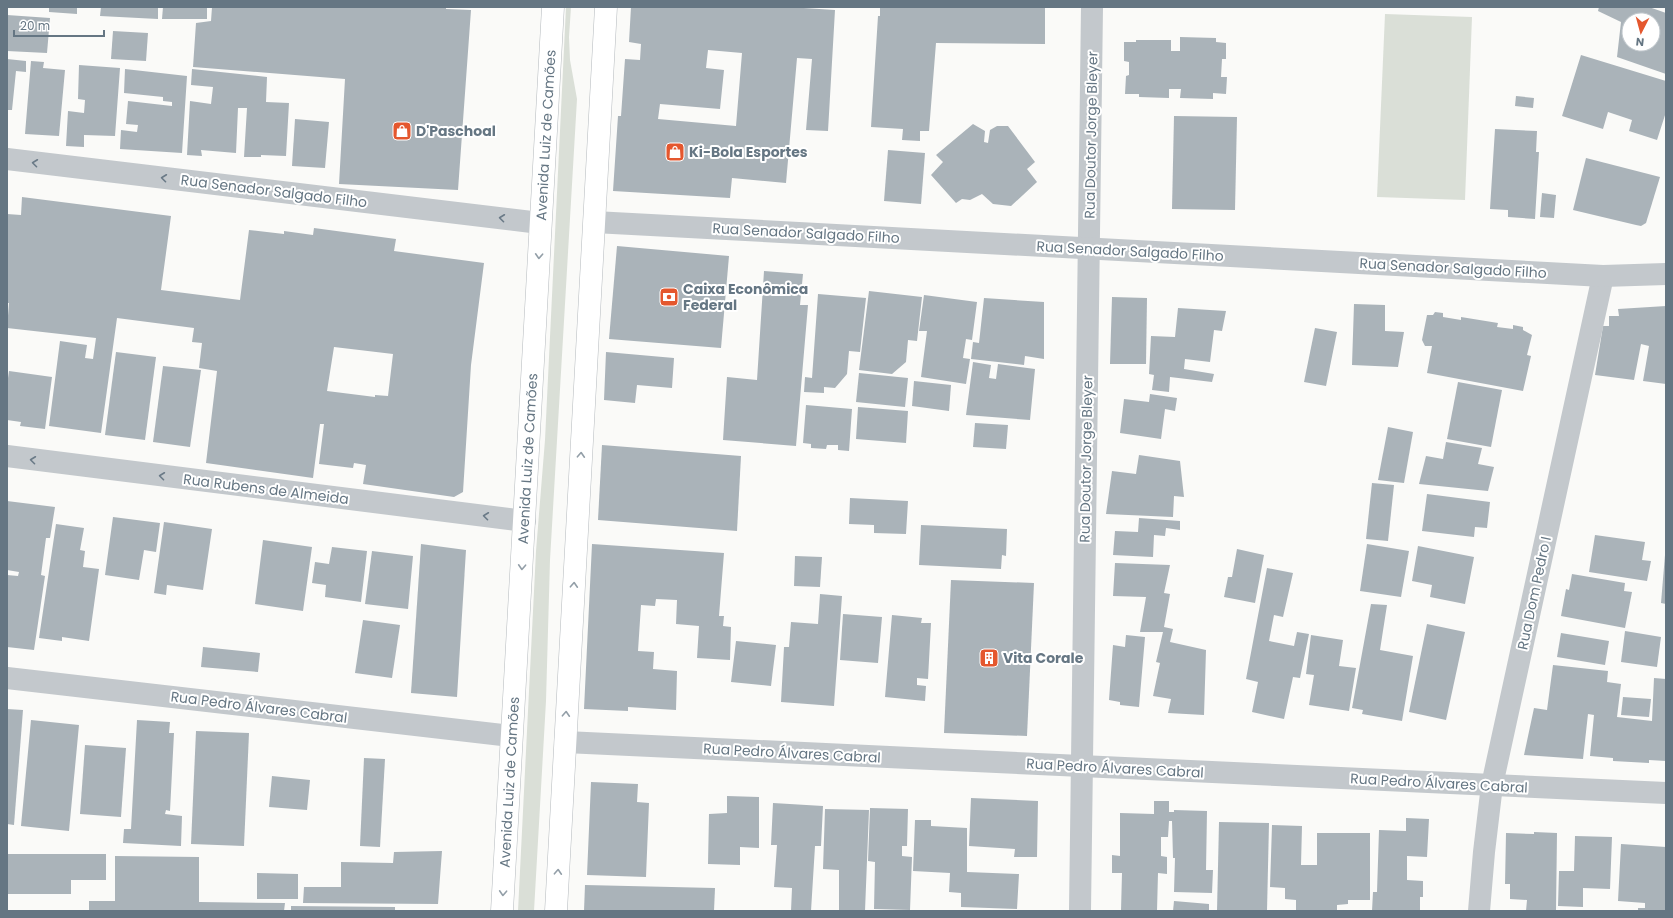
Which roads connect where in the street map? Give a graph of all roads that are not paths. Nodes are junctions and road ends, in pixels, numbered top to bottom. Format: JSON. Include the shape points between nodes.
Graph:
{"nodes":[{"id":1,"x":553,"y":7,"type":"edge"},
{"id":2,"x":606,"y":7,"type":"edge"},
{"id":3,"x":1092,"y":7,"type":"edge"},
{"id":4,"x":7,"y":159,"type":"edge"},
{"id":5,"x":594,"y":222,"type":"junction"},
{"id":6,"x":540,"y":223,"type":"junction"},
{"id":7,"x":1089,"y":249,"type":"junction"},
{"id":8,"x":1666,"y":274,"type":"edge"},
{"id":9,"x":1603,"y":276,"type":"junction"},
{"id":10,"x":7,"y":456,"type":"edge"},
{"id":11,"x":525,"y":521,"type":"junction"},
{"id":12,"x":7,"y":678,"type":"edge"},
{"id":13,"x":511,"y":736,"type":"junction"},
{"id":14,"x":565,"y":742,"type":"junction"},
{"id":15,"x":1082,"y":767,"type":"junction"},
{"id":16,"x":1492,"y":785,"type":"junction"},
{"id":17,"x":1666,"y":793,"type":"edge"},
{"id":18,"x":502,"y":911,"type":"edge"},
{"id":19,"x":556,"y":911,"type":"edge"},
{"id":20,"x":1080,"y":911,"type":"edge"},
{"id":21,"x":1479,"y":911,"type":"edge"}],
"edges":[{"from":1,"to":6,"type":"main road","name":"Avenida Luiz de Camões"},
{"from":2,"to":5,"type":"main road"},
{"from":3,"to":7,"type":"street","name":"Rua Doutor Jorge Bleyer"},
{"from":6,"to":4,"type":"street","name":"Rua Senador Salgado Filho","one_way":true},
{"from":5,"to":7,"type":"street","name":"Rua Senador Salgado Filho"},
{"from":14,"to":5,"type":"main road","one_way":true},
{"from":6,"to":11,"type":"main road","name":"Avenida Luiz de Camões","one_way":true},
{"from":7,"to":9,"type":"street","name":"Rua Senador Salgado Filho"},
{"from":7,"to":15,"type":"street","name":"Rua Doutor Jorge Bleyer"},
{"from":8,"to":9,"type":"street","name":"Rua Senador Salgado Filho"},
{"from":9,"to":16,"type":"street","name":"Rua Dom Pedro I"},
{"from":11,"to":10,"type":"street","name":"Rua Rubens de Almeida","one_way":true},
{"from":11,"to":13,"type":"main road","name":"Avenida Luiz de Camões","one_way":true},
{"from":12,"to":13,"type":"street","name":"Rua Pedro Álvares Cabral"},
{"from":13,"to":18,"type":"main road","name":"Avenida Luiz de Camões","one_way":true},
{"from":14,"to":15,"type":"street","name":"Rua Pedro Álvares Cabral"},
{"from":19,"to":14,"type":"main road","one_way":true},
{"from":15,"to":16,"type":"street","name":"Rua Pedro Álvares Cabral"},
{"from":15,"to":20,"type":"street","name":"Rua Doutor Jorge Bleyer"},
{"from":16,"to":17,"type":"street","name":"Rua Pedro Álvares Cabral"},
{"from":16,"to":21,"type":"street","name":"Rua Dom Pedro I"}]}
